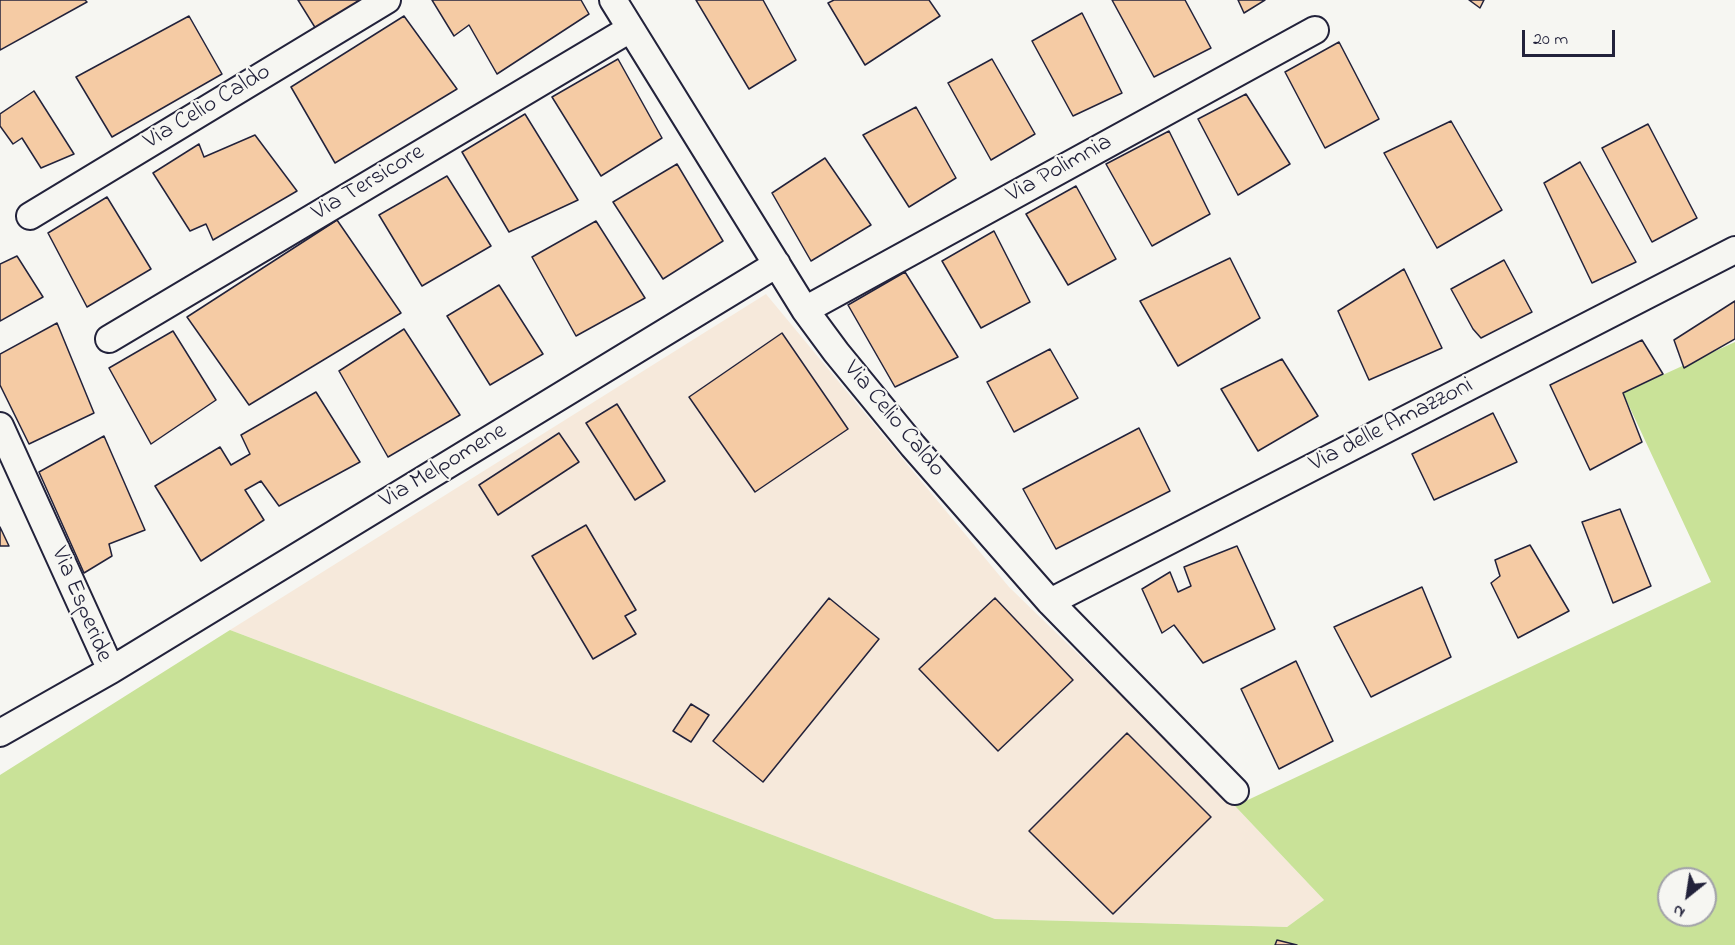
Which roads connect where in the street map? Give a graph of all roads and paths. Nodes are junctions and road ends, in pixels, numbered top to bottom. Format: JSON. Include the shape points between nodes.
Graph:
{"nodes":[{"id":1,"x":387,"y":0,"type":"edge"},
{"id":2,"x":613,"y":0,"type":"edge"},
{"id":3,"x":630,"y":29,"type":"junction"},
{"id":4,"x":1315,"y":30,"type":"dead end"},
{"id":5,"x":30,"y":216,"type":"dead end"},
{"id":6,"x":1735,"y":250,"type":"edge"},
{"id":7,"x":777,"y":264,"type":"junction"},
{"id":8,"x":805,"y":309,"type":"junction"},
{"id":9,"x":109,"y":339,"type":"dead end"},
{"id":10,"x":0,"y":426,"type":"edge"},
{"id":11,"x":1050,"y":602,"type":"junction"},
{"id":12,"x":111,"y":670,"type":"junction"},
{"id":13,"x":0,"y":733,"type":"edge"},
{"id":14,"x":1235,"y":791,"type":"dead end"}],
"edges":[{"from":1,"to":5,"type":"street","name":"Via Celio Caldo"},
{"from":2,"to":3,"type":"street","name":"Via Celio Caldo"},
{"from":3,"to":7,"type":"street","name":"Via Celio Caldo"},
{"from":3,"to":9,"type":"street","name":"Via Tersicore"},
{"from":4,"to":8,"type":"street","name":"Via Polimnia"},
{"from":6,"to":11,"type":"street","name":"Via delle Amazzoni"},
{"from":7,"to":8,"type":"street","name":"Via Celio Caldo"},
{"from":7,"to":12,"type":"street","name":"Via Melpomene"},
{"from":8,"to":11,"type":"street","name":"Via Celio Caldo","via":[[913,446]]},
{"from":10,"to":12,"type":"street","name":"Via Esperide"},
{"from":11,"to":14,"type":"street","name":"Via Celio Caldo"},
{"from":12,"to":13,"type":"street","name":"Via Esperide"}]}
